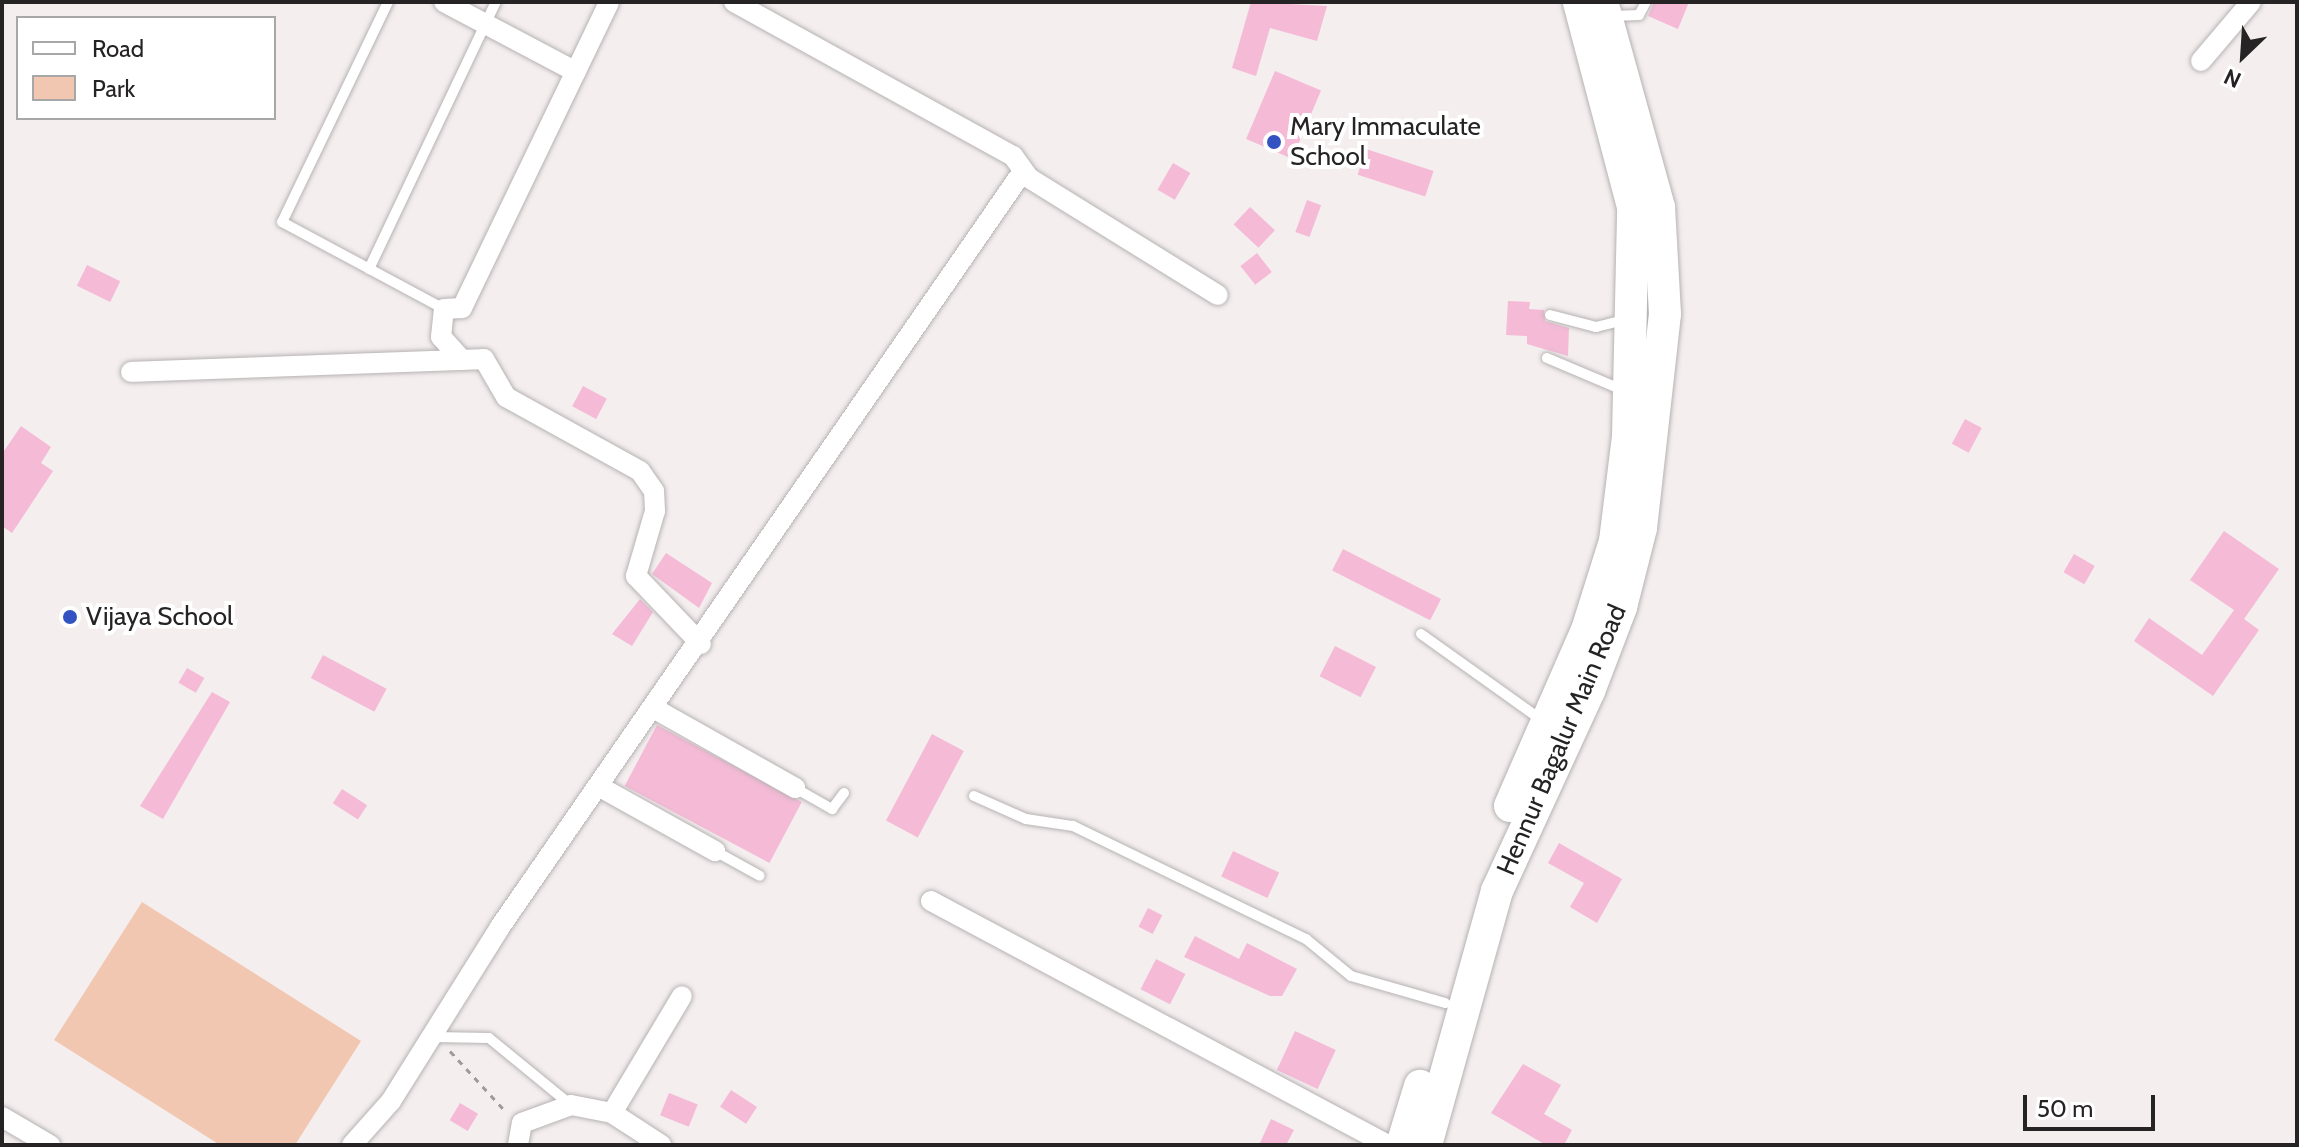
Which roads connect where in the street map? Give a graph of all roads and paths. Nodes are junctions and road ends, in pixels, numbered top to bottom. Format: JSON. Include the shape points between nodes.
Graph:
{"nodes":[{"id":1,"x":388,"y":2,"type":"edge"},
{"id":2,"x":444,"y":2,"type":"edge"},
{"id":3,"x":496,"y":2,"type":"edge"},
{"id":4,"x":609,"y":2,"type":"edge"},
{"id":5,"x":734,"y":2,"type":"edge"},
{"id":6,"x":1646,"y":2,"type":"edge"},
{"id":7,"x":2251,"y":2,"type":"edge"},
{"id":8,"x":1595,"y":6,"type":"edge"},
{"id":9,"x":485,"y":25,"type":"junction"},
{"id":10,"x":2201,"y":61,"type":"dead end"},
{"id":11,"x":576,"y":72,"type":"junction"},
{"id":12,"x":1023,"y":171,"type":"junction"},
{"id":13,"x":369,"y":269,"type":"junction"},
{"id":14,"x":1218,"y":295,"type":"dead end"},
{"id":15,"x":444,"y":309,"type":"junction"},
{"id":16,"x":1550,"y":315,"type":"dead end"},
{"id":17,"x":1635,"y":317,"type":"junction"},
{"id":18,"x":1547,"y":358,"type":"dead end"},
{"id":19,"x":462,"y":360,"type":"junction"},
{"id":20,"x":131,"y":372,"type":"dead end"},
{"id":21,"x":1631,"y":394,"type":"junction"},
{"id":22,"x":1421,"y":634,"type":"dead end"},
{"id":23,"x":701,"y":644,"type":"junction"},
{"id":24,"x":655,"y":709,"type":"junction"},
{"id":25,"x":1544,"y":722,"type":"junction"},
{"id":26,"x":600,"y":787,"type":"junction"},
{"id":27,"x":795,"y":788,"type":"joint"},
{"id":28,"x":844,"y":793,"type":"dead end"},
{"id":29,"x":974,"y":796,"type":"dead end"},
{"id":30,"x":715,"y":851,"type":"joint"},
{"id":31,"x":760,"y":876,"type":"dead end"},
{"id":32,"x":931,"y":901,"type":"dead end"},
{"id":33,"x":682,"y":996,"type":"dead end"},
{"id":34,"x":1445,"y":1003,"type":"junction"},
{"id":35,"x":431,"y":1037,"type":"junction"},
{"id":36,"x":450,"y":1051,"type":"dead end"},
{"id":37,"x":571,"y":1105,"type":"junction"},
{"id":38,"x":612,"y":1113,"type":"junction"},
{"id":39,"x":2,"y":1117,"type":"edge"},
{"id":40,"x":522,"y":1123,"type":"junction"},
{"id":41,"x":50,"y":1145,"type":"edge"},
{"id":42,"x":352,"y":1145,"type":"edge"},
{"id":43,"x":518,"y":1145,"type":"edge"},
{"id":44,"x":661,"y":1145,"type":"edge"},
{"id":45,"x":1388,"y":1145,"type":"edge"},
{"id":46,"x":1402,"y":1145,"type":"edge"},
{"id":47,"x":1426,"y":1145,"type":"edge"}],
"edges":[{"from":1,"to":13,"type":"lane","via":[[282,222]]},
{"from":2,"to":9,"type":"street"},
{"from":3,"to":9,"type":"lane"},
{"from":4,"to":11,"type":"street"},
{"from":5,"to":12,"type":"street","via":[[1013,156]]},
{"from":6,"to":8,"type":"lane","via":[[1633,16]]},
{"from":7,"to":10,"type":"street"},
{"from":8,"to":17,"type":"main road","name":"Hennur Bagalur Main Road","via":[[1633,207]]},
{"from":8,"to":47,"type":"main road","name":"Hennur Bagalur Main Road","via":[[1659,207],[1665,314],[1641,528],[1589,691],[1497,891]]},
{"from":9,"to":11,"type":"street"},
{"from":9,"to":13,"type":"lane"},
{"from":11,"to":15,"type":"street","via":[[462,308]]},
{"from":12,"to":14,"type":"street"},
{"from":12,"to":23,"type":"street"},
{"from":13,"to":15,"type":"lane"},
{"from":15,"to":19,"type":"street","via":[[441,337]]},
{"from":16,"to":17,"type":"lane","via":[[1596,327]]},
{"from":17,"to":21,"type":"main road","name":"Hennur Bagalur Main Road"},
{"from":18,"to":21,"type":"lane"},
{"from":19,"to":20,"type":"street"},
{"from":19,"to":23,"type":"street","via":[[484,359],[506,397],[640,471],[654,491],[655,511],[636,576]]},
{"from":21,"to":25,"type":"main road","name":"Hennur Bagalur Main Road","via":[[1615,541],[1587,630]]},
{"from":22,"to":25,"type":"lane"},
{"from":23,"to":24,"type":"street"},
{"from":24,"to":26,"type":"street"},
{"from":24,"to":27,"type":"street"},
{"from":25,"to":34,"type":"main road","name":"Hennur Bagalur Main Road","via":[[1492,849]]},
{"from":26,"to":30,"type":"street"},
{"from":26,"to":35,"type":"street"},
{"from":27,"to":28,"type":"lane","via":[[832,809]]},
{"from":29,"to":34,"type":"lane","via":[[1026,819],[1073,826],[1306,939],[1351,976]]},
{"from":30,"to":31,"type":"lane"},
{"from":32,"to":45,"type":"street"},
{"from":33,"to":38,"type":"street"},
{"from":34,"to":46,"type":"main road","name":"Hennur Bagalur Main Road"},
{"from":35,"to":37,"type":"lane","via":[[489,1038]]},
{"from":35,"to":42,"type":"street"},
{"from":36,"to":40,"type":"path","via":[[470,1066],[485,1097]]},
{"from":37,"to":38,"type":"street"},
{"from":37,"to":40,"type":"street"},
{"from":38,"to":44,"type":"street"},
{"from":39,"to":41,"type":"street"},
{"from":40,"to":43,"type":"street"}]}
